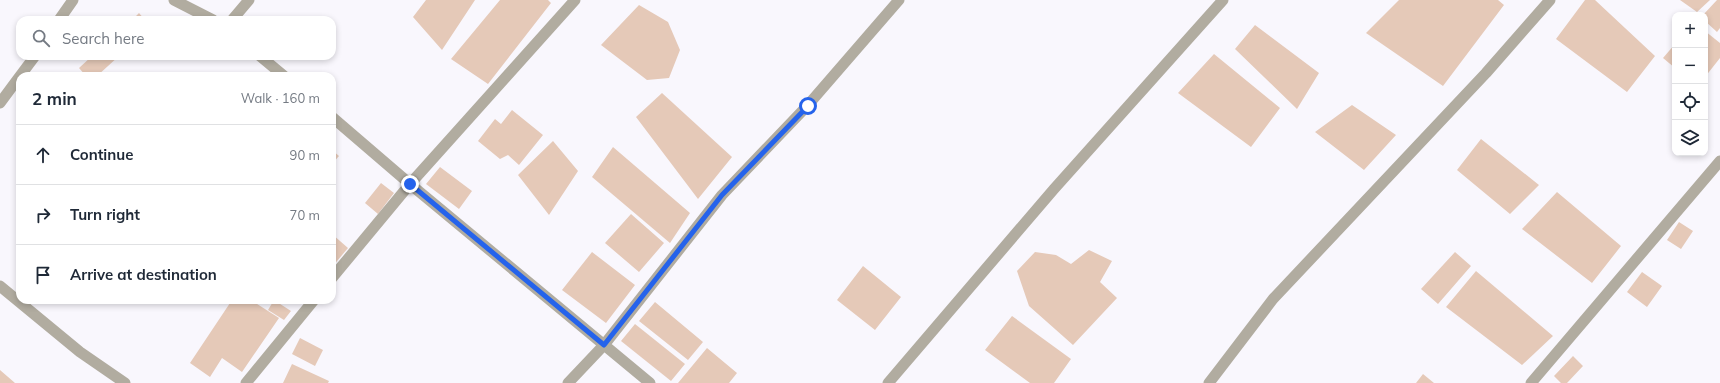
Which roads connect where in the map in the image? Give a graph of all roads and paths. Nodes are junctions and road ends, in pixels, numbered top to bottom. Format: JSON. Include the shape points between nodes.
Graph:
{"nodes":[{"id":1,"x":73,"y":0,"type":"edge"},
{"id":2,"x":174,"y":0,"type":"edge"},
{"id":3,"x":249,"y":0,"type":"edge"},
{"id":4,"x":575,"y":0,"type":"edge"},
{"id":5,"x":899,"y":0,"type":"edge"},
{"id":6,"x":1223,"y":0,"type":"edge"},
{"id":7,"x":1550,"y":0,"type":"edge"},
{"id":8,"x":62,"y":16,"type":"edge"},
{"id":9,"x":205,"y":16,"type":"edge"},
{"id":10,"x":235,"y":16,"type":"edge"},
{"id":11,"x":31,"y":60,"type":"edge"},
{"id":12,"x":265,"y":60,"type":"edge"},
{"id":13,"x":23,"y":72,"type":"edge"},
{"id":14,"x":279,"y":72,"type":"edge"},
{"id":15,"x":16,"y":82,"type":"edge"},
{"id":16,"x":0,"y":104,"type":"edge"},
{"id":17,"x":336,"y":121,"type":"edge"},
{"id":18,"x":1720,"y":161,"type":"edge"},
{"id":19,"x":410,"y":184,"type":"junction"},
{"id":20,"x":336,"y":273,"type":"edge"},
{"id":21,"x":0,"y":286,"type":"edge"},
{"id":22,"x":16,"y":299,"type":"edge"},
{"id":23,"x":22,"y":304,"type":"edge"},
{"id":24,"x":311,"y":304,"type":"edge"},
{"id":25,"x":604,"y":345,"type":"junction"},
{"id":26,"x":125,"y":383,"type":"edge"},
{"id":27,"x":246,"y":383,"type":"edge"},
{"id":28,"x":568,"y":383,"type":"edge"},
{"id":29,"x":650,"y":383,"type":"edge"},
{"id":30,"x":888,"y":383,"type":"edge"},
{"id":31,"x":1209,"y":383,"type":"edge"},
{"id":32,"x":1532,"y":383,"type":"edge"}],
"edges":[{"from":1,"to":8,"type":"street"},
{"from":2,"to":9,"type":"street"},
{"from":3,"to":10,"type":"street"},
{"from":4,"to":19,"type":"street"},
{"from":5,"to":25,"type":"street","via":[[808,106],[722,195]]},
{"from":6,"to":30,"type":"street","via":[[1054,189]]},
{"from":7,"to":31,"type":"street","via":[[1486,73],[1273,299]]},
{"from":11,"to":13,"type":"street"},
{"from":12,"to":14,"type":"street"},
{"from":15,"to":16,"type":"street"},
{"from":17,"to":19,"type":"street"},
{"from":18,"to":32,"type":"street"},
{"from":19,"to":20,"type":"street"},
{"from":19,"to":25,"type":"street"},
{"from":21,"to":22,"type":"street"},
{"from":23,"to":26,"type":"street","via":[[80,352]]},
{"from":24,"to":27,"type":"street"},
{"from":25,"to":28,"type":"street"},
{"from":25,"to":29,"type":"street"}]}
